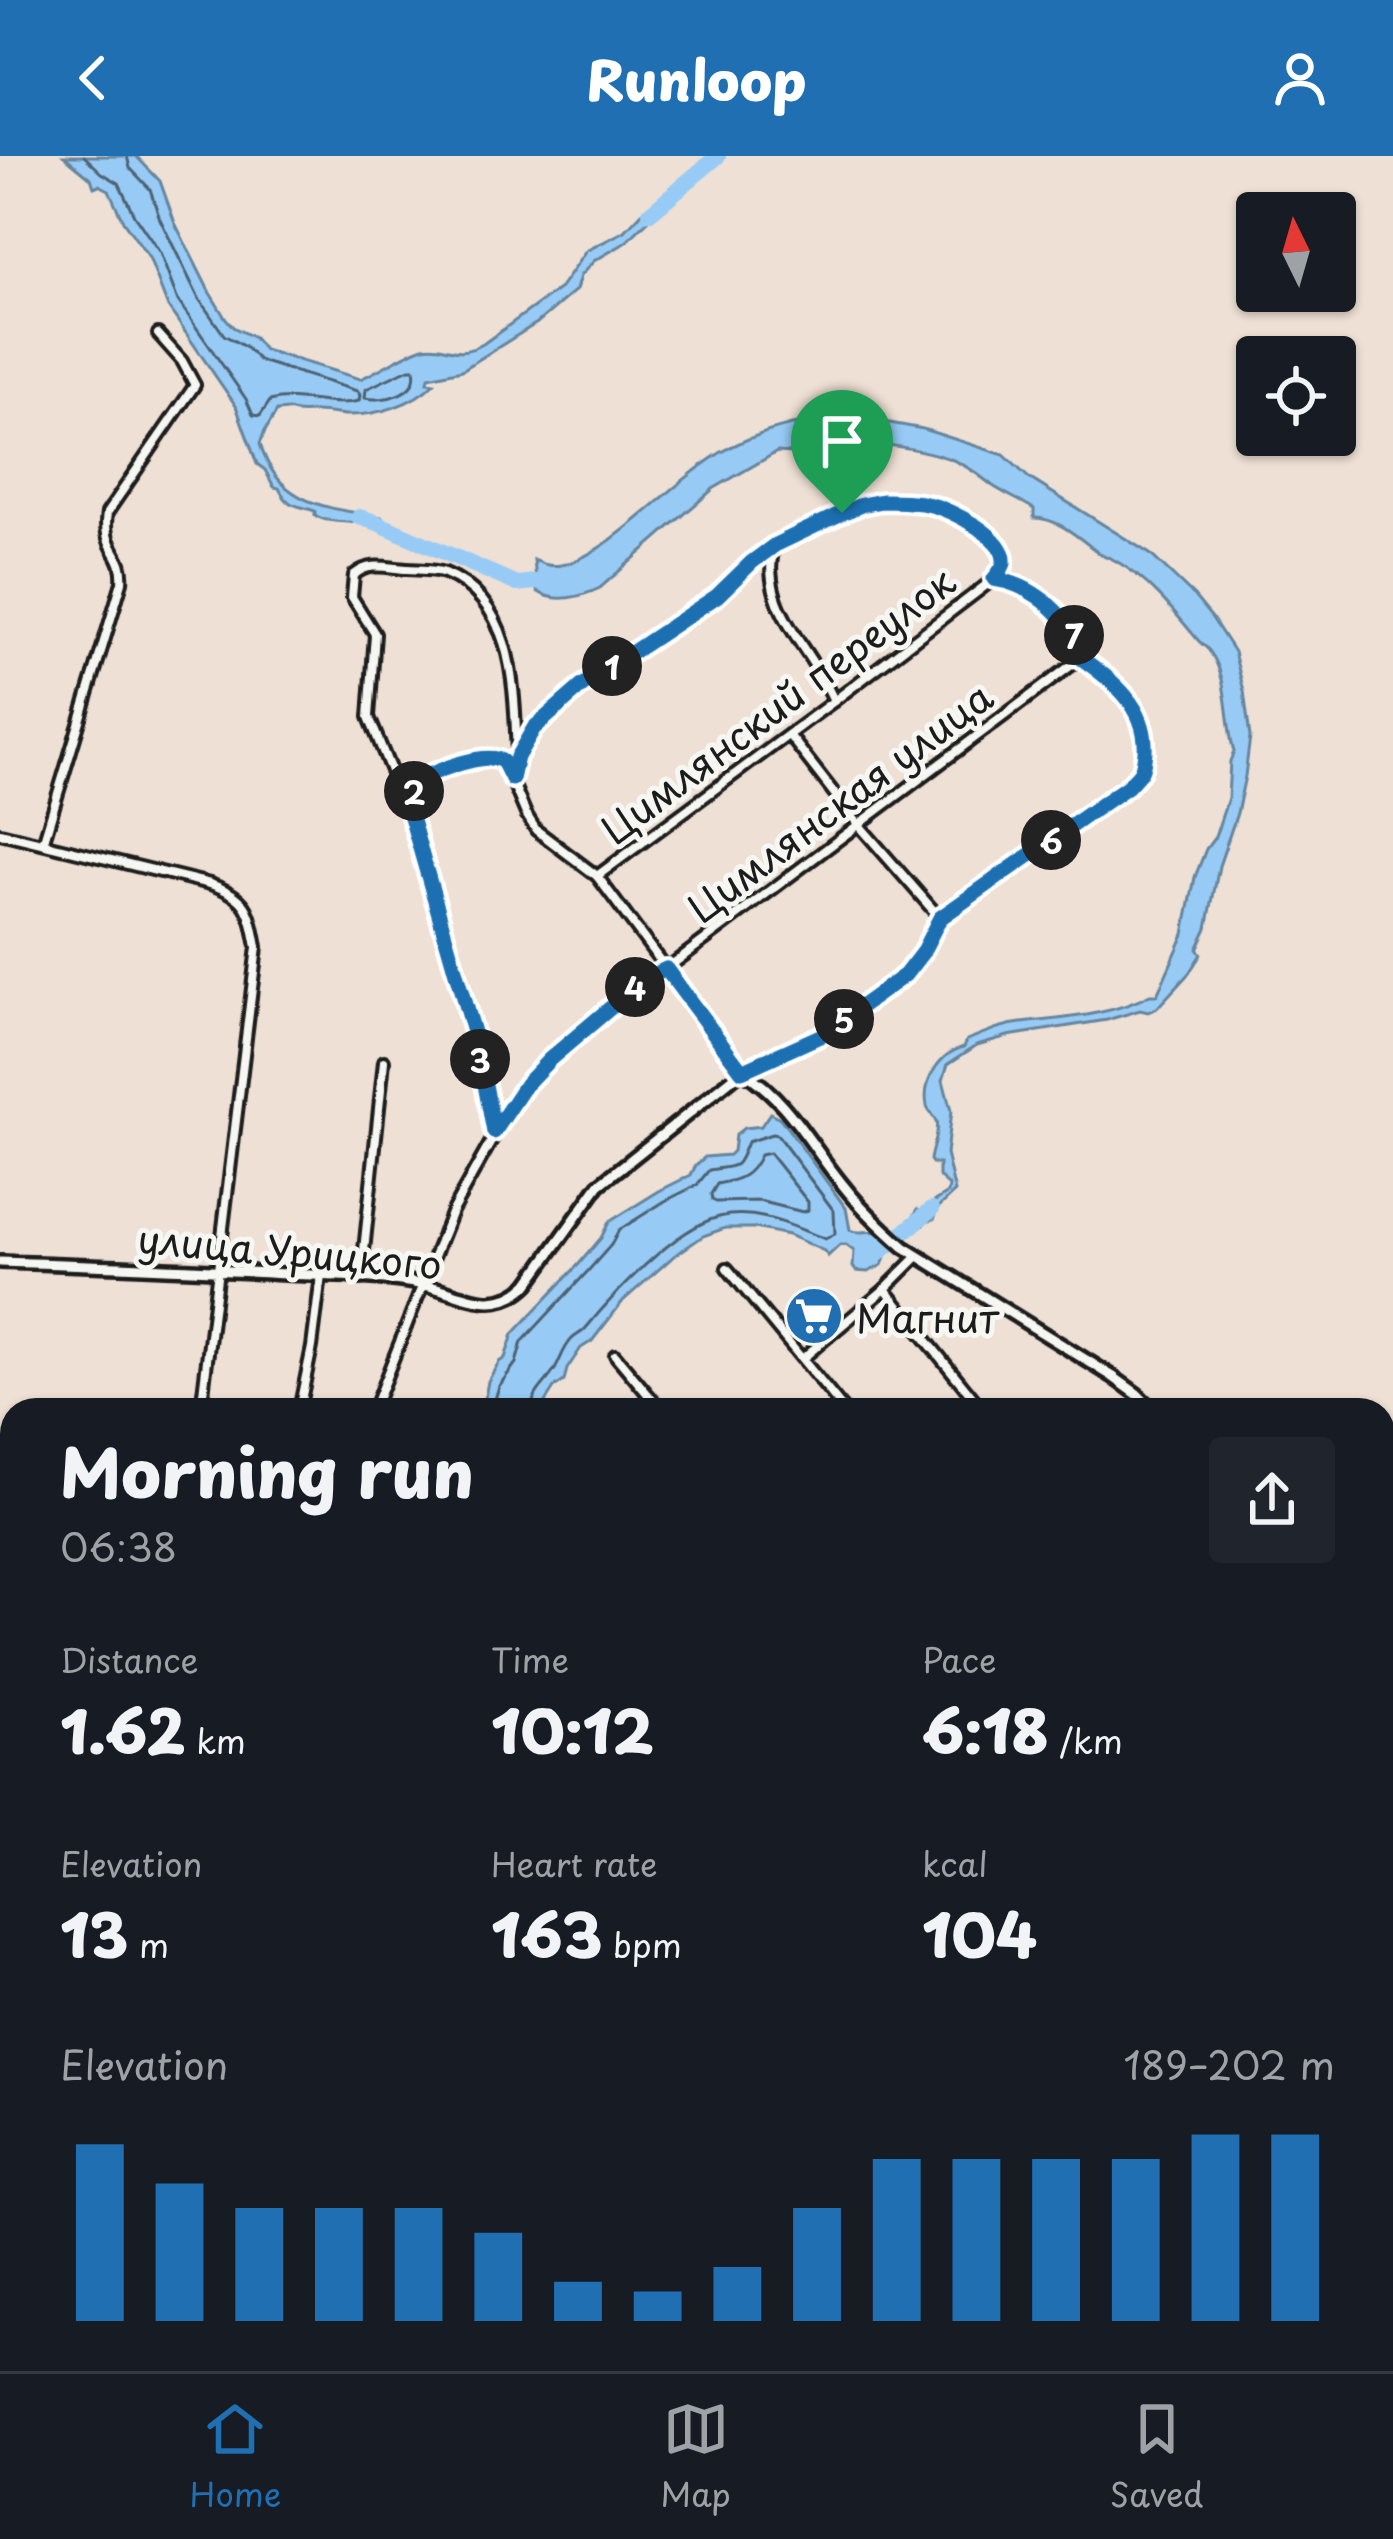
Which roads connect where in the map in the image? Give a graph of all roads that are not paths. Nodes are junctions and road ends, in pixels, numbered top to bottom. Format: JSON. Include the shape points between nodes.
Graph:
{"nodes":[{"id":1,"x":158,"y":334,"type":"dead end"},
{"id":2,"x":775,"y":545,"type":"junction"},
{"id":3,"x":994,"y":579,"type":"junction"},
{"id":4,"x":1081,"y":658,"type":"junction"},
{"id":5,"x":834,"y":701,"type":"junction"},
{"id":6,"x":789,"y":735,"type":"junction"},
{"id":7,"x":517,"y":757,"type":"junction"},
{"id":8,"x":512,"y":779,"type":"junction"},
{"id":9,"x":411,"y":817,"type":"junction"},
{"id":10,"x":858,"y":824,"type":"junction"},
{"id":11,"x":0,"y":833,"type":"edge"},
{"id":12,"x":43,"y":843,"type":"junction"},
{"id":13,"x":597,"y":876,"type":"junction"},
{"id":14,"x":940,"y":918,"type":"junction"},
{"id":15,"x":666,"y":969,"type":"junction"},
{"id":16,"x":384,"y":1061,"type":"dead end"},
{"id":17,"x":742,"y":1071,"type":"junction"},
{"id":18,"x":494,"y":1132,"type":"junction"},
{"id":19,"x":917,"y":1256,"type":"junction"},
{"id":20,"x":0,"y":1262,"type":"edge"},
{"id":21,"x":727,"y":1268,"type":"dead end"},
{"id":22,"x":218,"y":1270,"type":"junction"},
{"id":23,"x":321,"y":1276,"type":"junction"},
{"id":24,"x":361,"y":1279,"type":"junction"},
{"id":25,"x":421,"y":1284,"type":"junction"},
{"id":26,"x":885,"y":1289,"type":"junction"},
{"id":27,"x":615,"y":1355,"type":"dead end"},
{"id":28,"x":803,"y":1358,"type":"junction"},
{"id":29,"x":202,"y":1398,"type":"edge"},
{"id":30,"x":301,"y":1398,"type":"edge"},
{"id":31,"x":378,"y":1398,"type":"edge"},
{"id":32,"x":652,"y":1398,"type":"edge"},
{"id":33,"x":835,"y":1398,"type":"edge"},
{"id":34,"x":973,"y":1398,"type":"edge"},
{"id":35,"x":1141,"y":1398,"type":"edge"}],
"edges":[{"from":1,"to":12,"type":"street","via":[[195,385],[107,513],[107,542],[122,564],[122,582]]},
{"from":2,"to":3,"type":"street","via":[[861,505],[927,504],[966,519],[995,543],[1004,567]]},
{"from":2,"to":5,"type":"street","via":[[770,568],[780,606]]},
{"from":2,"to":7,"type":"street","via":[[717,596],[582,686],[534,728]]},
{"from":3,"to":4,"type":"street","via":[[1038,596],[1078,640]]},
{"from":3,"to":5,"type":"street","name":"Цимлянский переулок"},
{"from":4,"to":10,"type":"street","name":"Цимлянская улица"},
{"from":4,"to":14,"type":"street","via":[[1129,698],[1146,743],[1143,768]]},
{"from":5,"to":6,"type":"street","name":"Цимлянский переулок"},
{"from":6,"to":10,"type":"street"},
{"from":6,"to":13,"type":"street","name":"Цимлянский переулок"},
{"from":7,"to":8,"type":"street"},
{"from":7,"to":9,"type":"street","via":[[512,668],[486,607],[444,573],[359,569],[352,597],[375,634],[370,717]]},
{"from":8,"to":9,"type":"street","via":[[495,758],[427,775],[418,781]]},
{"from":8,"to":13,"type":"street","via":[[536,830]]},
{"from":9,"to":18,"type":"street"},
{"from":10,"to":14,"type":"street"},
{"from":10,"to":15,"type":"street","name":"Цимлянская улица"},
{"from":11,"to":12,"type":"street"},
{"from":12,"to":22,"type":"street","via":[[229,891],[249,916],[257,947]]},
{"from":13,"to":15,"type":"street"},
{"from":14,"to":17,"type":"street","via":[[905,975],[820,1036]]},
{"from":15,"to":17,"type":"street"},
{"from":15,"to":18,"type":"street","name":"Цимлянская улица","via":[[550,1059]]},
{"from":16,"to":24,"type":"street"},
{"from":17,"to":19,"type":"street","via":[[784,1105],[843,1186]]},
{"from":17,"to":25,"type":"street","name":"улица Урицкого","via":[[598,1185],[518,1294],[495,1302]]},
{"from":18,"to":25,"type":"street","name":"Цимлянская улица"},
{"from":19,"to":26,"type":"street"},
{"from":19,"to":35,"type":"street"},
{"from":20,"to":22,"type":"street","name":"улица Урицкого"},
{"from":21,"to":28,"type":"street"},
{"from":22,"to":23,"type":"street","name":"улица Урицкого"},
{"from":22,"to":29,"type":"street"},
{"from":23,"to":24,"type":"street","name":"улица Урицкого"},
{"from":23,"to":30,"type":"street"},
{"from":24,"to":25,"type":"street","name":"улица Урицкого"},
{"from":25,"to":31,"type":"street","name":"Цимлянская улица"},
{"from":26,"to":28,"type":"street"},
{"from":26,"to":34,"type":"street"},
{"from":27,"to":32,"type":"street"},
{"from":28,"to":33,"type":"street"}]}
